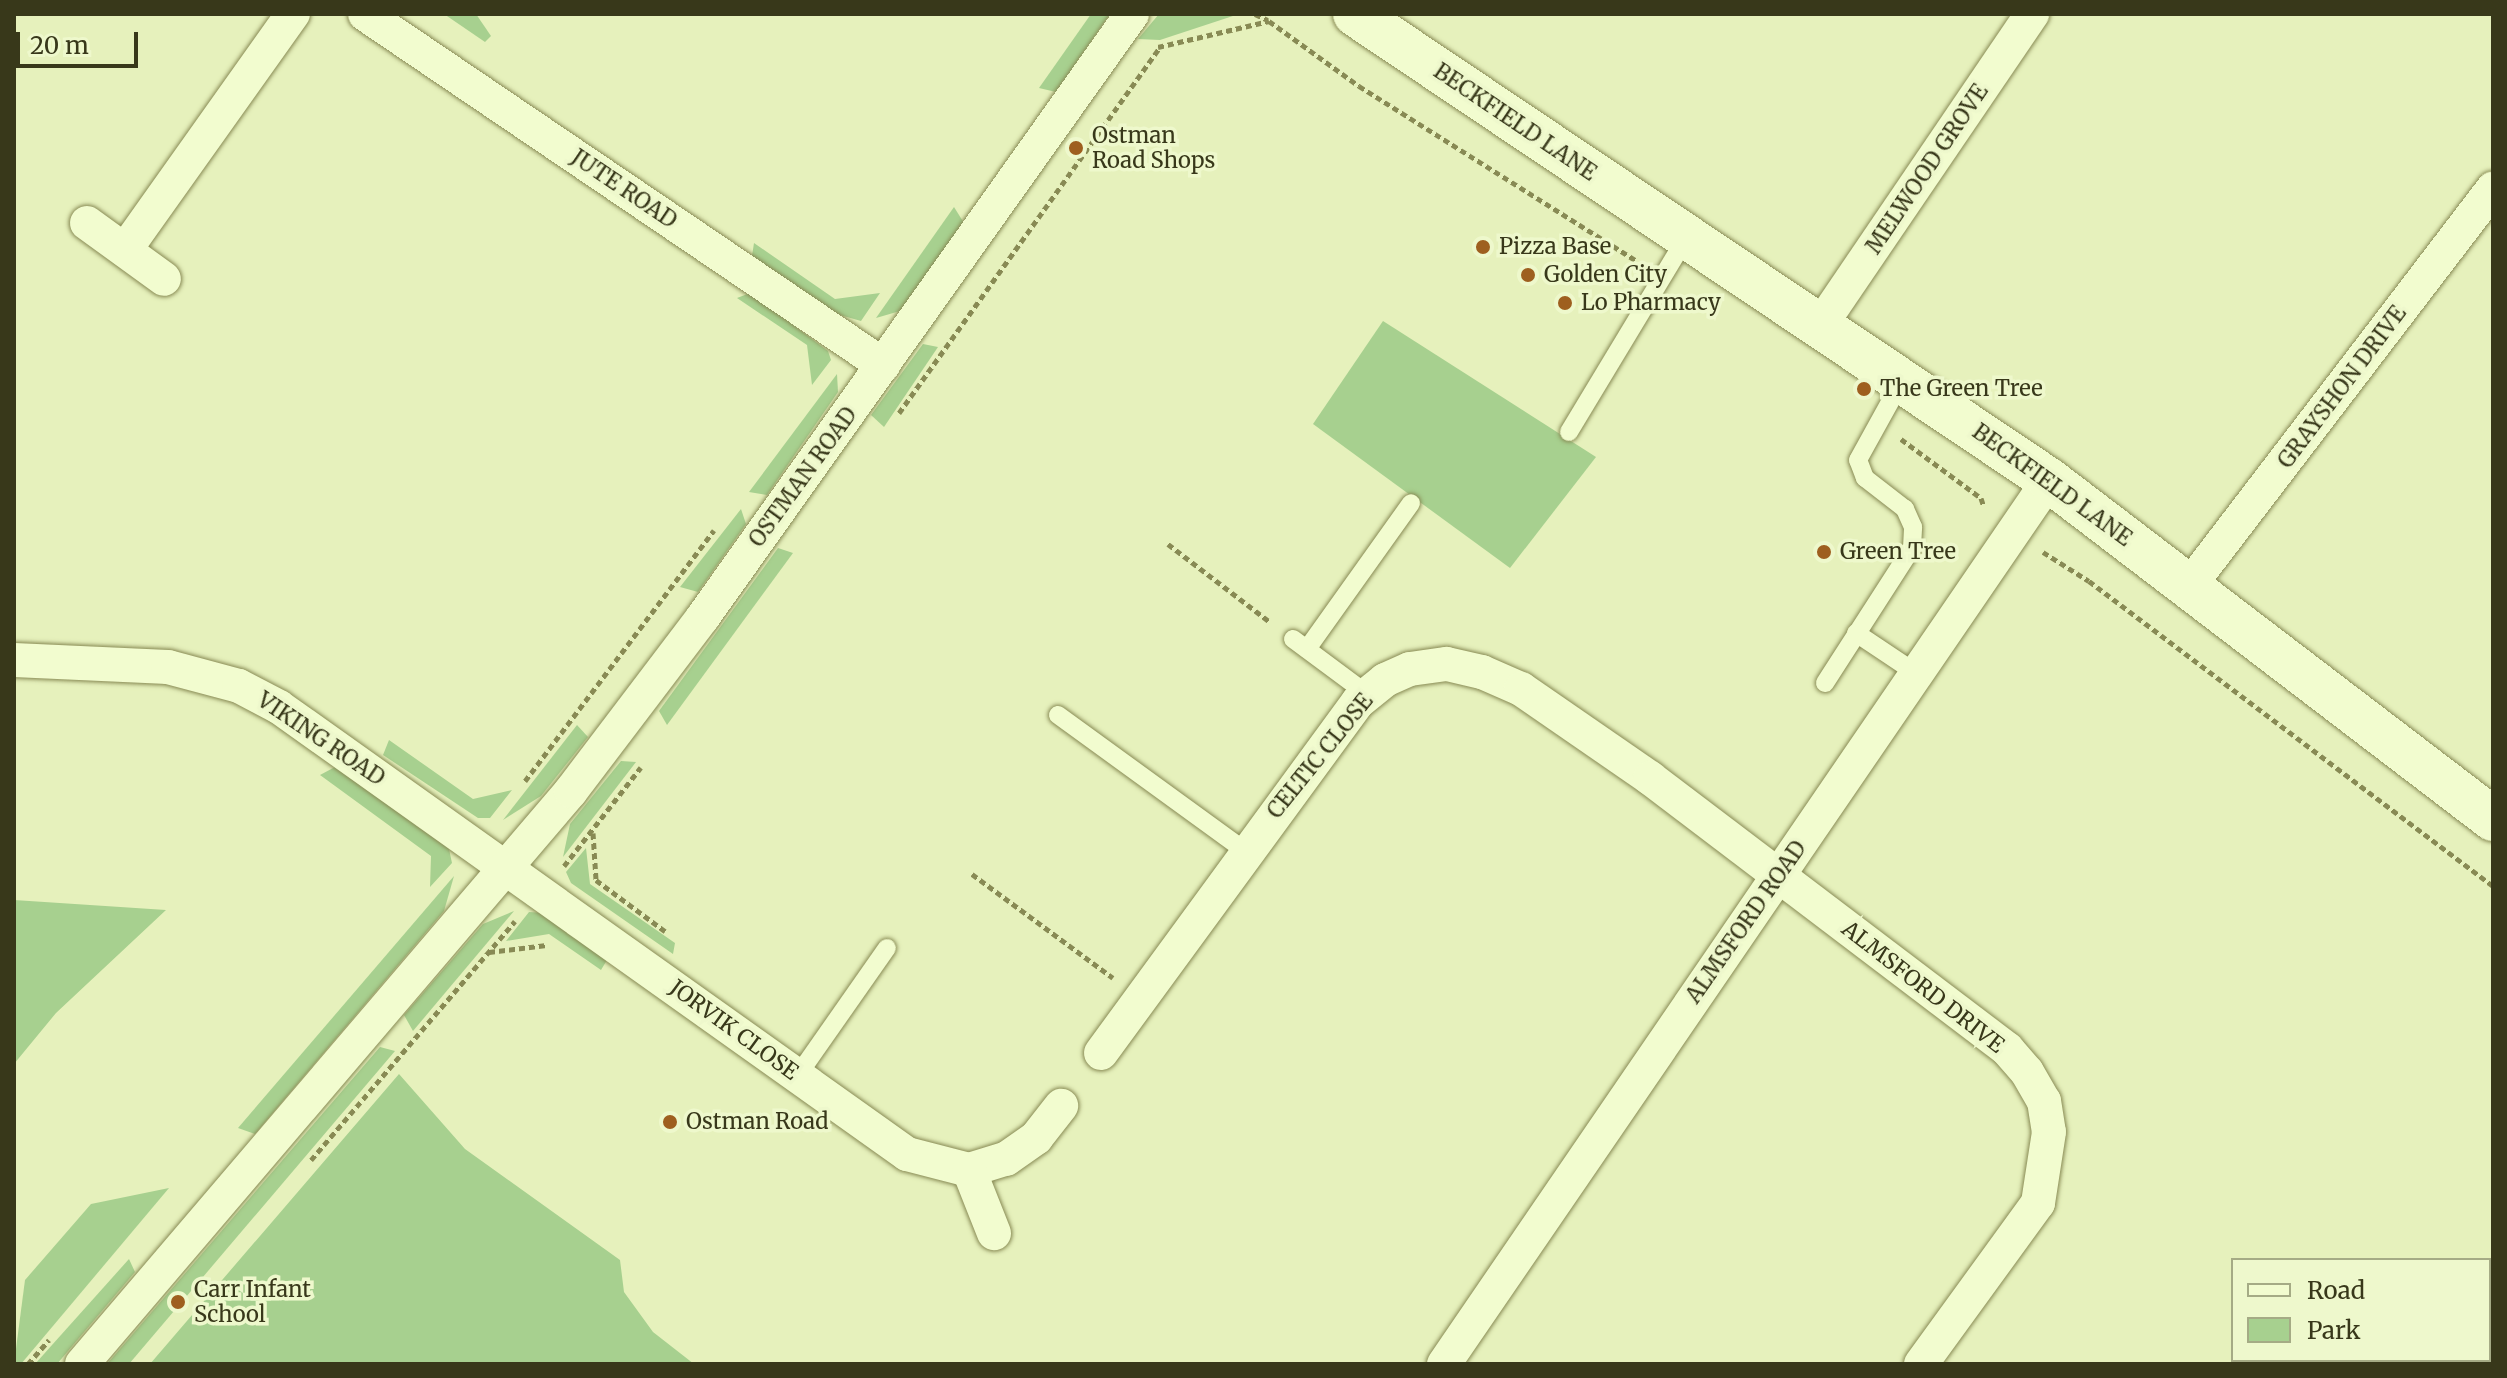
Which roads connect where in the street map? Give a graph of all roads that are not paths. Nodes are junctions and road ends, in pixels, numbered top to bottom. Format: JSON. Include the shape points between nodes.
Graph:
{"nodes":[{"id":1,"x":293,"y":14,"type":"edge"},
{"id":2,"x":365,"y":14,"type":"edge"},
{"id":3,"x":1132,"y":14,"type":"edge"},
{"id":4,"x":2032,"y":14,"type":"edge"},
{"id":5,"x":1383,"y":22,"type":"edge"},
{"id":6,"x":2493,"y":189,"type":"edge"},
{"id":7,"x":87,"y":223,"type":"dead end"},
{"id":8,"x":1688,"y":235,"type":"junction"},
{"id":9,"x":125,"y":250,"type":"junction"},
{"id":10,"x":164,"y":279,"type":"dead end"},
{"id":11,"x":1822,"y":323,"type":"junction"},
{"id":12,"x":883,"y":365,"type":"junction"},
{"id":13,"x":1903,"y":379,"type":"junction"},
{"id":14,"x":1569,"y":432,"type":"dead end"},
{"id":15,"x":2049,"y":480,"type":"junction"},
{"id":16,"x":1411,"y":503,"type":"dead end"},
{"id":17,"x":2190,"y":585,"type":"junction"},
{"id":18,"x":1856,"y":633,"type":"junction"},
{"id":19,"x":14,"y":660,"type":"edge"},
{"id":20,"x":1916,"y":673,"type":"junction"},
{"id":21,"x":1825,"y":683,"type":"dead end"},
{"id":22,"x":1367,"y":694,"type":"junction"},
{"id":23,"x":1058,"y":715,"type":"dead end"},
{"id":24,"x":2493,"y":819,"type":"edge"},
{"id":25,"x":1245,"y":851,"type":"junction"},
{"id":26,"x":509,"y":868,"type":"junction"},
{"id":27,"x":1779,"y":875,"type":"junction"},
{"id":28,"x":887,"y":948,"type":"dead end"},
{"id":29,"x":1101,"y":1053,"type":"dead end"},
{"id":30,"x":798,"y":1075,"type":"junction"},
{"id":31,"x":1061,"y":1106,"type":"dead end"},
{"id":32,"x":969,"y":1170,"type":"junction"},
{"id":33,"x":994,"y":1233,"type":"dead end"},
{"id":34,"x":82,"y":1364,"type":"edge"},
{"id":35,"x":1444,"y":1364,"type":"edge"},
{"id":36,"x":1921,"y":1364,"type":"edge"}],
"edges":[{"from":1,"to":9,"type":"street"},
{"from":2,"to":12,"type":"street","name":"JUTE ROAD"},
{"from":3,"to":12,"type":"street","name":"OSTMAN ROAD"},
{"from":4,"to":11,"type":"street","name":"MELWOOD GROVE"},
{"from":5,"to":8,"type":"street","name":"BECKFIELD LANE"},
{"from":6,"to":17,"type":"street","name":"GRAYSHON DRIVE"},
{"from":7,"to":9,"type":"street"},
{"from":8,"to":11,"type":"street","name":"BECKFIELD LANE"},
{"from":8,"to":14,"type":"lane"},
{"from":9,"to":10,"type":"street"},
{"from":11,"to":13,"type":"street","name":"BECKFIELD LANE"},
{"from":12,"to":26,"type":"street","name":"OSTMAN ROAD","via":[[703,617]]},
{"from":13,"to":15,"type":"street","name":"BECKFIELD LANE"},
{"from":13,"to":18,"type":"lane","via":[[1858,460],[1865,478],[1905,509],[1913,527],[1912,548]]},
{"from":15,"to":17,"type":"street","name":"BECKFIELD LANE"},
{"from":15,"to":20,"type":"street","name":"ALMSFORD ROAD"},
{"from":16,"to":22,"type":"lane","via":[[1300,644]]},
{"from":17,"to":24,"type":"street","name":"BECKFIELD LANE"},
{"from":18,"to":20,"type":"lane"},
{"from":18,"to":21,"type":"lane"},
{"from":19,"to":26,"type":"street","name":"VIKING ROAD","via":[[168,667],[239,686],[279,707]]},
{"from":20,"to":27,"type":"street","name":"ALMSFORD ROAD"},
{"from":22,"to":25,"type":"street","name":"CELTIC CLOSE"},
{"from":22,"to":27,"type":"street","name":"CELTIC CLOSE","via":[[1410,669],[1447,664],[1521,689]]},
{"from":23,"to":25,"type":"lane"},
{"from":25,"to":29,"type":"street","name":"CELTIC CLOSE"},
{"from":26,"to":30,"type":"street","name":"JORVIK CLOSE"},
{"from":26,"to":34,"type":"street","name":"OSTMAN ROAD"},
{"from":27,"to":35,"type":"street","name":"ALMSFORD ROAD"},
{"from":27,"to":36,"type":"street","name":"ALMSFORD DRIVE","via":[[2007,1049],[2044,1101],[2049,1145],[2038,1203]]},
{"from":28,"to":30,"type":"lane"},
{"from":30,"to":32,"type":"street","name":"JORVIK CLOSE","via":[[907,1154],[936,1166]]},
{"from":31,"to":32,"type":"street","name":"JORVIK CLOSE","via":[[1036,1138],[1006,1159]]},
{"from":32,"to":33,"type":"street"}]}
